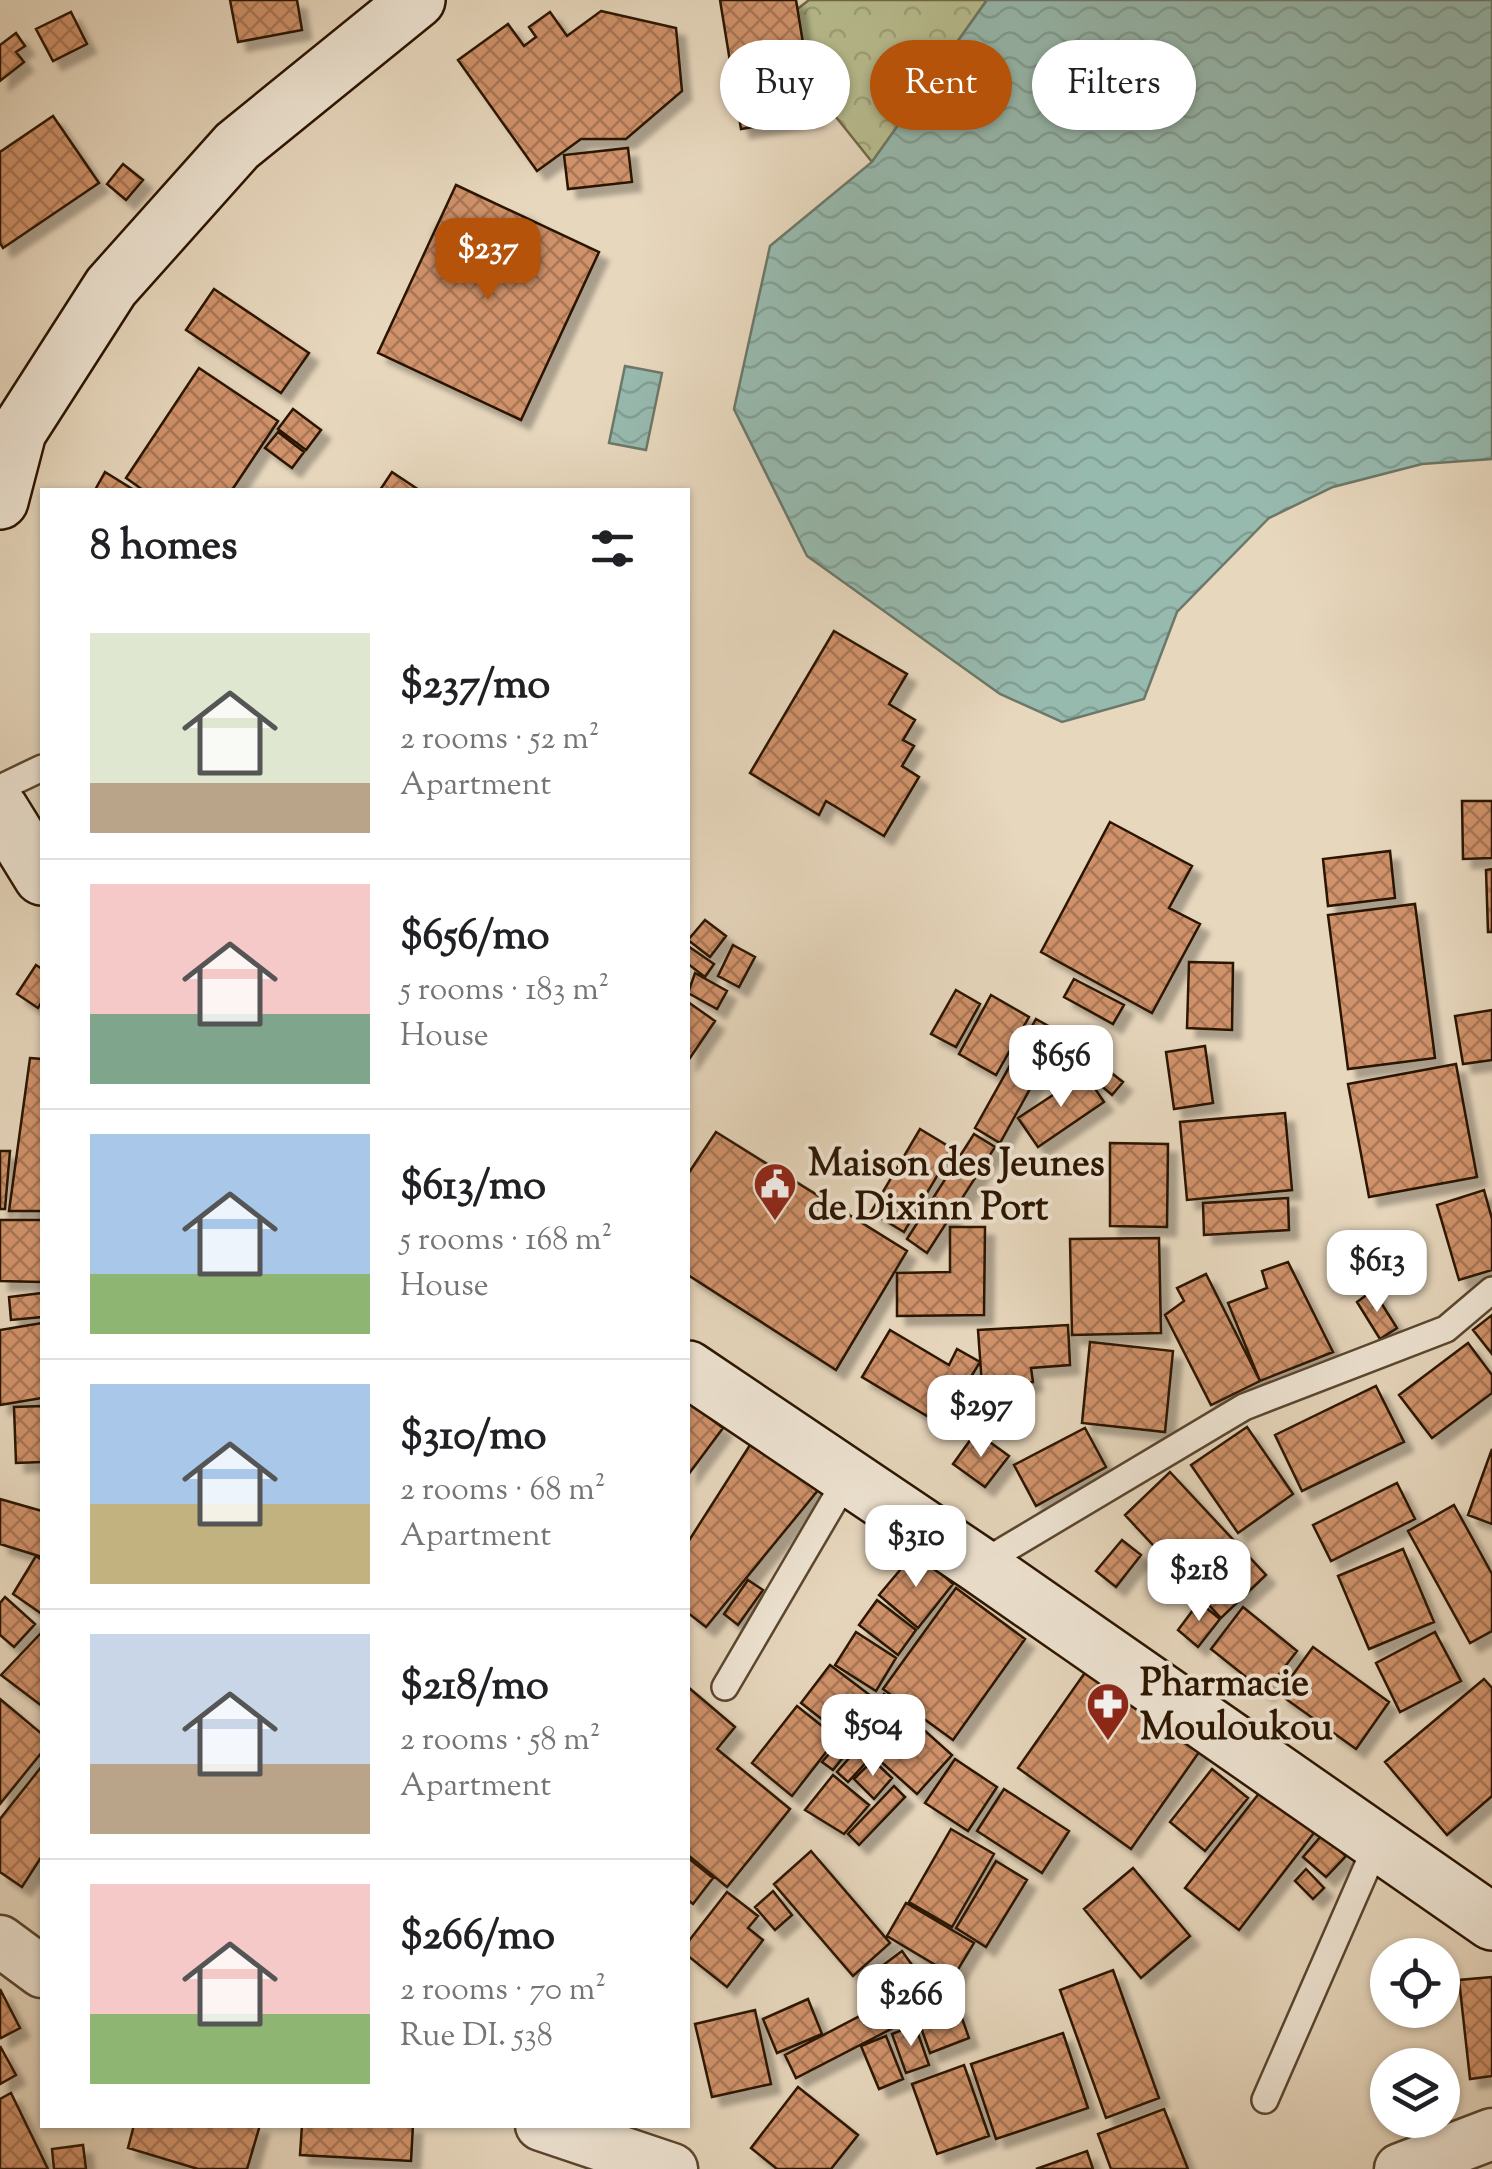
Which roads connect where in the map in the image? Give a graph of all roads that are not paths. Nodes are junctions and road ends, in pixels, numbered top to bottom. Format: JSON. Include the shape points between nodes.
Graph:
{"nodes":[{"id":1,"x":417,"y":0,"type":"edge"},
{"id":2,"x":0,"y":501,"type":"edge"},
{"id":3,"x":40,"y":769,"type":"edge"},
{"id":4,"x":0,"y":788,"type":"edge"},
{"id":5,"x":0,"y":809,"type":"edge"},
{"id":6,"x":40,"y":874,"type":"edge"},
{"id":7,"x":1492,"y":1290,"type":"edge"},
{"id":8,"x":690,"y":1370,"type":"edge"},
{"id":9,"x":848,"y":1477,"type":"junction"},
{"id":10,"x":978,"y":1565,"type":"junction"},
{"id":11,"x":725,"y":1687,"type":"dead end"},
{"id":12,"x":1378,"y":1842,"type":"junction"},
{"id":13,"x":1492,"y":1922,"type":"edge"},
{"id":14,"x":0,"y":1941,"type":"edge"},
{"id":15,"x":40,"y":1971,"type":"edge"},
{"id":16,"x":1265,"y":2100,"type":"dead end"},
{"id":17,"x":550,"y":2128,"type":"edge"},
{"id":18,"x":1492,"y":2134,"type":"edge"},
{"id":19,"x":672,"y":2169,"type":"edge"},
{"id":20,"x":1400,"y":2169,"type":"edge"}],
"edges":[{"from":1,"to":2,"type":"main road","via":[[237,146],[111,288],[18,432]]},
{"from":3,"to":4,"type":"lane"},
{"from":5,"to":6,"type":"main road"},
{"from":7,"to":10,"type":"lane","via":[[1446,1329],[1244,1407]]},
{"from":8,"to":9,"type":"main road"},
{"from":9,"to":10,"type":"main road"},
{"from":9,"to":11,"type":"lane"},
{"from":10,"to":12,"type":"main road"},
{"from":12,"to":13,"type":"main road"},
{"from":12,"to":16,"type":"lane"},
{"from":14,"to":15,"type":"street"},
{"from":17,"to":19,"type":"street"},
{"from":18,"to":20,"type":"street"}]}
